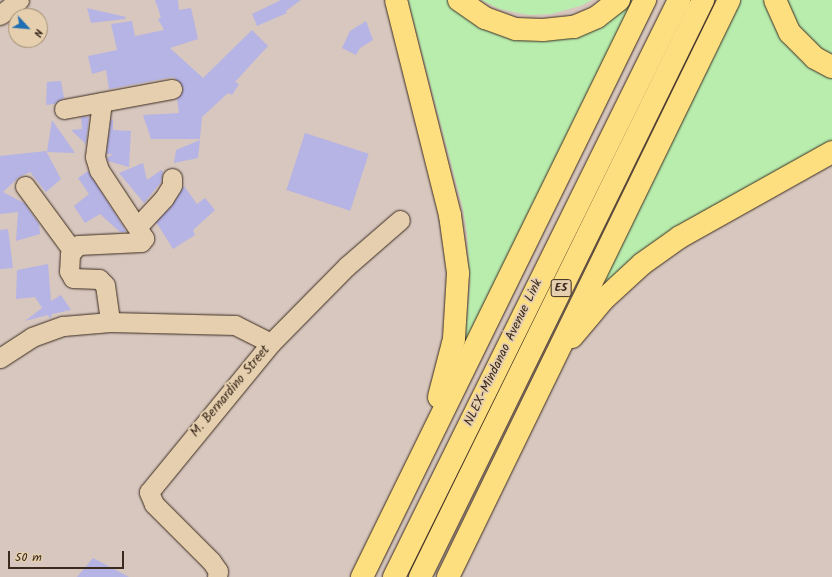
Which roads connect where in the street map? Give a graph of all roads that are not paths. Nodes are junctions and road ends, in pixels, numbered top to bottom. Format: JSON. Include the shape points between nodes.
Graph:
{"nodes":[{"id":1,"x":19,"y":0,"type":"edge"},
{"id":2,"x":396,"y":0,"type":"edge"},
{"id":3,"x":459,"y":0,"type":"edge"},
{"id":4,"x":619,"y":0,"type":"edge"},
{"id":5,"x":645,"y":0,"type":"edge"},
{"id":6,"x":679,"y":0,"type":"edge"},
{"id":7,"x":703,"y":0,"type":"edge"},
{"id":8,"x":729,"y":0,"type":"edge"},
{"id":9,"x":775,"y":0,"type":"edge"},
{"id":10,"x":0,"y":15,"type":"edge"},
{"id":11,"x":832,"y":67,"type":"edge"},
{"id":12,"x":172,"y":89,"type":"dead end"},
{"id":13,"x":102,"y":102,"type":"junction"},
{"id":14,"x":64,"y":109,"type":"dead end"},
{"id":15,"x":832,"y":152,"type":"edge"},
{"id":16,"x":172,"y":178,"type":"dead end"},
{"id":17,"x":25,"y":186,"type":"dead end"},
{"id":18,"x":400,"y":220,"type":"dead end"},
{"id":19,"x":138,"y":226,"type":"junction"},
{"id":20,"x":72,"y":250,"type":"junction"},
{"id":21,"x":110,"y":322,"type":"junction"},
{"id":22,"x":271,"y":343,"type":"junction"},
{"id":23,"x":0,"y":358,"type":"edge"},
{"id":24,"x":527,"y":414,"type":"junction"},
{"id":25,"x":385,"y":530,"type":"junction"},
{"id":26,"x":217,"y":577,"type":"edge"},
{"id":27,"x":362,"y":577,"type":"edge"},
{"id":28,"x":394,"y":577,"type":"edge"},
{"id":29,"x":420,"y":577,"type":"edge"},
{"id":30,"x":448,"y":577,"type":"edge"}],
"edges":[{"from":1,"to":10,"type":"street"},
{"from":2,"to":25,"type":"highway","via":[[450,215],[458,273],[454,339],[443,388]]},
{"from":3,"to":4,"type":"highway","via":[[485,18],[516,29],[543,30],[574,27],[597,17]]},
{"from":5,"to":25,"type":"highway"},
{"from":6,"to":28,"type":"highway","name":"NLEX-Mindanao Avenue Link","number":"E5"},
{"from":7,"to":29,"type":"highway","name":"NLEX-Mindanao Avenue Link","number":"E5"},
{"from":8,"to":24,"type":"highway"},
{"from":9,"to":11,"type":"highway","via":[[794,37],[815,58]]},
{"from":12,"to":13,"type":"street"},
{"from":13,"to":14,"type":"street"},
{"from":13,"to":19,"type":"street","via":[[95,157],[106,182]]},
{"from":15,"to":24,"type":"highway","via":[[680,237],[642,264],[603,300],[572,338]]},
{"from":16,"to":19,"type":"street","via":[[172,185],[164,198]]},
{"from":17,"to":20,"type":"street"},
{"from":18,"to":22,"type":"street","name":"M. Bernardino Street","via":[[347,266]]},
{"from":19,"to":20,"type":"street","via":[[143,233],[141,242],[78,245]]},
{"from":20,"to":21,"type":"street","via":[[69,259],[70,275],[73,278],[99,278],[105,285]]},
{"from":21,"to":22,"type":"street","via":[[235,325]]},
{"from":21,"to":23,"type":"street","via":[[63,326],[32,337]]},
{"from":22,"to":26,"type":"street","name":"M. Bernardino Street","via":[[149,492],[154,504],[211,561],[218,571]]},
{"from":24,"to":30,"type":"highway"},
{"from":25,"to":27,"type":"highway"}]}
